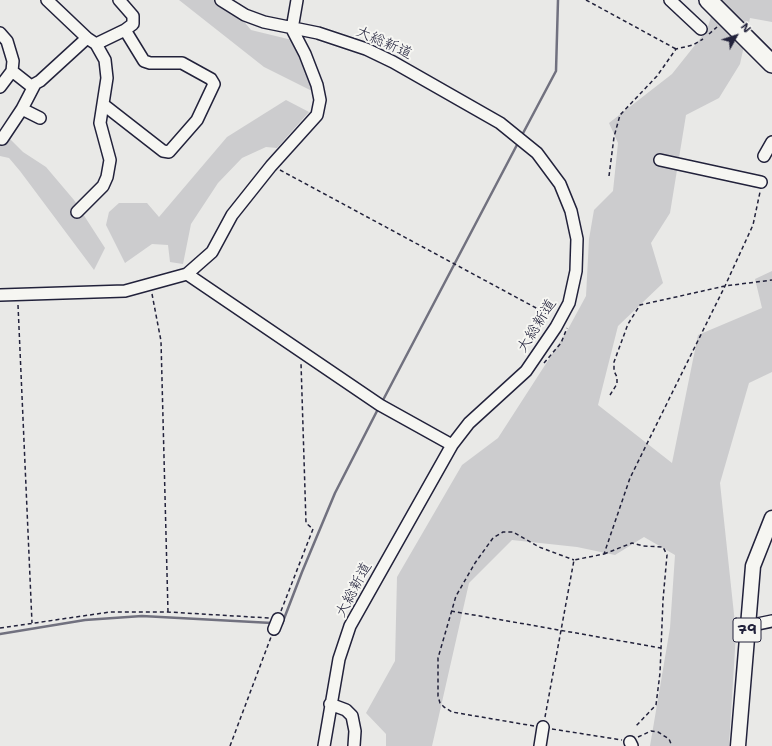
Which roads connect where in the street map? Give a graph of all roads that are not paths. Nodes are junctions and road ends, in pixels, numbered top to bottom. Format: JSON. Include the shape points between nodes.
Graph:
{"nodes":[{"id":1,"x":47,"y":0,"type":"edge"},
{"id":2,"x":119,"y":0,"type":"edge"},
{"id":3,"x":221,"y":0,"type":"edge"},
{"id":4,"x":297,"y":0,"type":"edge"},
{"id":5,"x":670,"y":0,"type":"edge"},
{"id":6,"x":708,"y":0,"type":"edge"},
{"id":7,"x":292,"y":29,"type":"junction"},
{"id":8,"x":125,"y":30,"type":"junction"},
{"id":9,"x":0,"y":33,"type":"edge"},
{"id":10,"x":704,"y":34,"type":"road end"},
{"id":11,"x":92,"y":41,"type":"junction"},
{"id":12,"x":772,"y":64,"type":"edge"},
{"id":13,"x":12,"y":71,"type":"junction"},
{"id":14,"x":35,"y":84,"type":"junction"},
{"id":15,"x":0,"y":87,"type":"edge"},
{"id":16,"x":104,"y":105,"type":"junction"},
{"id":17,"x":22,"y":109,"type":"junction"},
{"id":18,"x":40,"y":118,"type":"dead end"},
{"id":19,"x":2,"y":139,"type":"dead end"},
{"id":20,"x":772,"y":142,"type":"edge"},
{"id":21,"x":764,"y":156,"type":"dead end"},
{"id":22,"x":660,"y":160,"type":"dead end"},
{"id":23,"x":761,"y":182,"type":"road end"},
{"id":24,"x":77,"y":212,"type":"dead end"},
{"id":25,"x":187,"y":274,"type":"junction"},
{"id":26,"x":0,"y":295,"type":"edge"},
{"id":27,"x":452,"y":445,"type":"junction"},
{"id":28,"x":772,"y":518,"type":"edge"},
{"id":29,"x":772,"y":620,"type":"edge"},
{"id":30,"x":748,"y":626,"type":"junction"},
{"id":31,"x":330,"y":704,"type":"junction"},
{"id":32,"x":543,"y":727,"type":"road end"},
{"id":33,"x":324,"y":746,"type":"edge"},
{"id":34,"x":354,"y":746,"type":"edge"},
{"id":35,"x":540,"y":746,"type":"edge"},
{"id":36,"x":738,"y":746,"type":"edge"}],
"edges":[{"from":1,"to":11,"type":"street"},
{"from":2,"to":8,"type":"street","via":[[133,16],[133,24]]},
{"from":3,"to":7,"type":"street","name":"大総新道","via":[[245,15]]},
{"from":4,"to":7,"type":"street"},
{"from":5,"to":10,"type":"street"},
{"from":6,"to":12,"type":"highway"},
{"from":7,"to":25,"type":"street","via":[[317,85],[320,100],[317,115],[271,166],[232,215],[212,252]]},
{"from":7,"to":27,"type":"street","name":"大総新道","via":[[318,33],[366,49],[500,123],[537,153],[560,184],[571,212],[576,238],[576,271],[569,303],[526,371],[469,423]]},
{"from":8,"to":11,"type":"street"},
{"from":8,"to":16,"type":"street","via":[[144,61],[182,63],[211,79],[214,84],[197,120],[169,152],[163,151]]},
{"from":9,"to":13,"type":"street","via":[[7,41],[13,61]]},
{"from":11,"to":14,"type":"street"},
{"from":11,"to":16,"type":"street","via":[[105,60],[107,78]]},
{"from":13,"to":14,"type":"street","via":[[31,86]]},
{"from":13,"to":15,"type":"street"},
{"from":14,"to":17,"type":"street"},
{"from":16,"to":24,"type":"street","via":[[100,123],[110,160],[107,177],[103,186]]},
{"from":17,"to":18,"type":"street"},
{"from":17,"to":19,"type":"street"},
{"from":20,"to":21,"type":"street"},
{"from":22,"to":23,"type":"street"},
{"from":25,"to":26,"type":"street","via":[[125,291]]},
{"from":25,"to":27,"type":"street","via":[[380,405]]},
{"from":27,"to":31,"type":"street","name":"大総新道","via":[[350,626],[339,659]]},
{"from":28,"to":30,"type":"main road","number":"79","via":[[754,566]]},
{"from":29,"to":30,"type":"street"},
{"from":30,"to":36,"type":"main road","number":"79"},
{"from":31,"to":33,"type":"street","name":"大総新道"},
{"from":31,"to":34,"type":"street","via":[[346,710],[352,716]]},
{"from":32,"to":35,"type":"street"}]}
